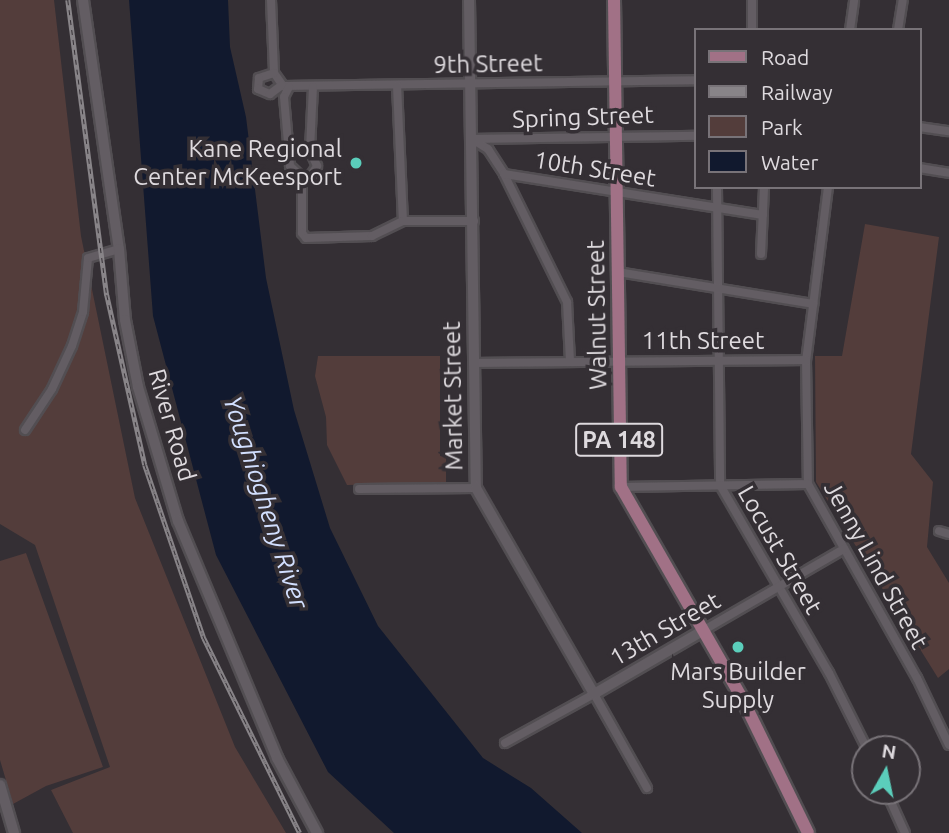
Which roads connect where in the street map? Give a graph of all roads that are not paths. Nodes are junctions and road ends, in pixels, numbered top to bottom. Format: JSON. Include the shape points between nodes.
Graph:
{"nodes":[{"id":1,"x":83,"y":0,"type":"edge"},
{"id":2,"x":271,"y":0,"type":"edge"},
{"id":3,"x":469,"y":0,"type":"edge"},
{"id":4,"x":614,"y":0,"type":"edge"},
{"id":5,"x":752,"y":0,"type":"edge"},
{"id":6,"x":854,"y":0,"type":"edge"},
{"id":7,"x":903,"y":0,"type":"edge"},
{"id":8,"x":752,"y":28,"type":"edge"},
{"id":9,"x":850,"y":28,"type":"edge"},
{"id":10,"x":898,"y":28,"type":"edge"},
{"id":11,"x":274,"y":73,"type":"junction"},
{"id":12,"x":694,"y":80,"type":"edge"},
{"id":13,"x":469,"y":82,"type":"junction"},
{"id":14,"x":615,"y":82,"type":"junction"},
{"id":15,"x":397,"y":85,"type":"junction"},
{"id":16,"x":285,"y":86,"type":"junction"},
{"id":17,"x":313,"y":86,"type":"junction"},
{"id":18,"x":921,"y":127,"type":"edge"},
{"id":19,"x":949,"y":131,"type":"edge"},
{"id":20,"x":616,"y":135,"type":"junction"},
{"id":21,"x":694,"y":136,"type":"edge"},
{"id":22,"x":471,"y":139,"type":"junction"},
{"id":23,"x":921,"y":168,"type":"edge"},
{"id":24,"x":949,"y":173,"type":"edge"},
{"id":25,"x":504,"y":174,"type":"junction"},
{"id":26,"x":302,"y":177,"type":"junction"},
{"id":27,"x":717,"y":189,"type":"edge"},
{"id":28,"x":764,"y":189,"type":"edge"},
{"id":29,"x":828,"y":189,"type":"edge"},
{"id":30,"x":616,"y":192,"type":"junction"},
{"id":31,"x":717,"y":208,"type":"junction"},
{"id":32,"x":763,"y":215,"type":"junction"},
{"id":33,"x":403,"y":221,"type":"junction"},
{"id":34,"x":474,"y":221,"type":"junction"},
{"id":35,"x":119,"y":249,"type":"junction"},
{"id":36,"x":761,"y":254,"type":"dead end"},
{"id":37,"x":618,"y":272,"type":"junction"},
{"id":38,"x":720,"y":288,"type":"junction"},
{"id":39,"x":813,"y":304,"type":"junction"},
{"id":40,"x":719,"y":360,"type":"junction"},
{"id":41,"x":806,"y":360,"type":"junction"},
{"id":42,"x":618,"y":361,"type":"junction"},
{"id":43,"x":570,"y":362,"type":"junction"},
{"id":44,"x":474,"y":363,"type":"junction"},
{"id":45,"x":25,"y":429,"type":"dead end"},
{"id":46,"x":808,"y":484,"type":"junction"},
{"id":47,"x":720,"y":485,"type":"junction"},
{"id":48,"x":621,"y":487,"type":"junction"},
{"id":49,"x":476,"y":488,"type":"junction"},
{"id":50,"x":359,"y":489,"type":"dead end"},
{"id":51,"x":939,"y":531,"type":"dead end"},
{"id":52,"x":949,"y":534,"type":"edge"},
{"id":53,"x":844,"y":549,"type":"junction"},
{"id":54,"x":780,"y":587,"type":"junction"},
{"id":55,"x":704,"y":630,"type":"junction"},
{"id":56,"x":594,"y":694,"type":"junction"},
{"id":57,"x":859,"y":735,"type":"edge"},
{"id":58,"x":505,"y":743,"type":"dead end"},
{"id":59,"x":949,"y":745,"type":"edge"},
{"id":60,"x":0,"y":785,"type":"edge"},
{"id":61,"x":647,"y":788,"type":"dead end"},
{"id":62,"x":892,"y":805,"type":"edge"},
{"id":63,"x":14,"y":833,"type":"edge"},
{"id":64,"x":317,"y":833,"type":"edge"},
{"id":65,"x":808,"y":833,"type":"edge"},
{"id":66,"x":905,"y":833,"type":"edge"}],
"edges":[{"from":1,"to":35,"type":"street","name":"River Road"},
{"from":2,"to":11,"type":"street"},
{"from":3,"to":13,"type":"street","name":"Market Street"},
{"from":4,"to":14,"type":"main road","name":"Walnut Street","number":"PA 148"},
{"from":5,"to":8,"type":"street"},
{"from":6,"to":9,"type":"street"},
{"from":7,"to":10,"type":"street"},
{"from":11,"to":16,"type":"street"},
{"from":11,"to":16,"type":"street","name":"9th Street","via":[[259,78],[258,89],[270,94]]},
{"from":12,"to":14,"type":"street","name":"9th Street"},
{"from":13,"to":14,"type":"street","name":"9th Street"},
{"from":13,"to":15,"type":"street","name":"9th Street"},
{"from":13,"to":22,"type":"street","name":"Market Street"},
{"from":14,"to":20,"type":"main road","name":"Walnut Street","number":"PA 148"},
{"from":15,"to":17,"type":"street","name":"9th Street"},
{"from":15,"to":33,"type":"street"},
{"from":16,"to":17,"type":"street","name":"9th Street"},
{"from":16,"to":26,"type":"street","via":[[290,166]]},
{"from":17,"to":26,"type":"street","via":[[310,150],[317,166],[311,175]]},
{"from":18,"to":19,"type":"street"},
{"from":20,"to":21,"type":"street","name":"Spring Street"},
{"from":20,"to":22,"type":"street","name":"Spring Street"},
{"from":20,"to":30,"type":"main road","name":"Walnut Street","number":"PA 148"},
{"from":22,"to":25,"type":"street","via":[[488,149]]},
{"from":22,"to":34,"type":"street","name":"Market Street"},
{"from":23,"to":24,"type":"street"},
{"from":25,"to":30,"type":"street","name":"10th Street"},
{"from":25,"to":43,"type":"street","via":[[567,302]]},
{"from":26,"to":33,"type":"street","via":[[302,233],[306,238],[372,236]]},
{"from":27,"to":31,"type":"street","name":"Locust Street"},
{"from":28,"to":32,"type":"street"},
{"from":29,"to":39,"type":"street","name":"Jenny Lind Street"},
{"from":30,"to":31,"type":"street","name":"10th Street"},
{"from":30,"to":37,"type":"main road","name":"Walnut Street","number":"PA 148"},
{"from":31,"to":32,"type":"street","name":"10th Street"},
{"from":31,"to":38,"type":"street","name":"Locust Street"},
{"from":32,"to":36,"type":"street"},
{"from":33,"to":34,"type":"street"},
{"from":34,"to":44,"type":"street","name":"Market Street"},
{"from":35,"to":45,"type":"street","via":[[88,258],[83,312],[72,346],[52,389]]},
{"from":35,"to":64,"type":"street","name":"River Road","via":[[125,320],[138,387],[178,522],[277,758]]},
{"from":37,"to":38,"type":"street"},
{"from":37,"to":42,"type":"main road","name":"Walnut Street","number":"PA 148"},
{"from":38,"to":39,"type":"street"},
{"from":38,"to":40,"type":"street","name":"Locust Street"},
{"from":39,"to":41,"type":"street","name":"Jenny Lind Street"},
{"from":40,"to":41,"type":"street","name":"11th Street"},
{"from":40,"to":42,"type":"street","name":"11th Street"},
{"from":40,"to":47,"type":"street","name":"Locust Street"},
{"from":41,"to":46,"type":"street","name":"Jenny Lind Street"},
{"from":42,"to":43,"type":"street","name":"11th Street"},
{"from":42,"to":48,"type":"main road","name":"Walnut Street","number":"PA 148"},
{"from":43,"to":44,"type":"street","name":"11th Street"},
{"from":44,"to":49,"type":"street","name":"Market Street"},
{"from":46,"to":47,"type":"street"},
{"from":46,"to":53,"type":"street","name":"Jenny Lind Street"},
{"from":47,"to":48,"type":"street"},
{"from":47,"to":54,"type":"street","name":"Locust Street"},
{"from":48,"to":55,"type":"main road","name":"Walnut Street","number":"PA 148"},
{"from":49,"to":50,"type":"street"},
{"from":49,"to":56,"type":"street","name":"Market Street"},
{"from":51,"to":52,"type":"street"},
{"from":53,"to":54,"type":"street","name":"13th Street"},
{"from":53,"to":59,"type":"street","name":"Jenny Lind Street"},
{"from":54,"to":55,"type":"street","name":"13th Street"},
{"from":54,"to":57,"type":"street","name":"Locust Street"},
{"from":55,"to":56,"type":"street","name":"13th Street"},
{"from":55,"to":65,"type":"main road","name":"Walnut Street","number":"PA 148","via":[[743,698]]},
{"from":56,"to":58,"type":"street","name":"13th Street"},
{"from":56,"to":61,"type":"street","name":"Market Street"},
{"from":60,"to":63,"type":"street"},
{"from":62,"to":66,"type":"street"}]}
